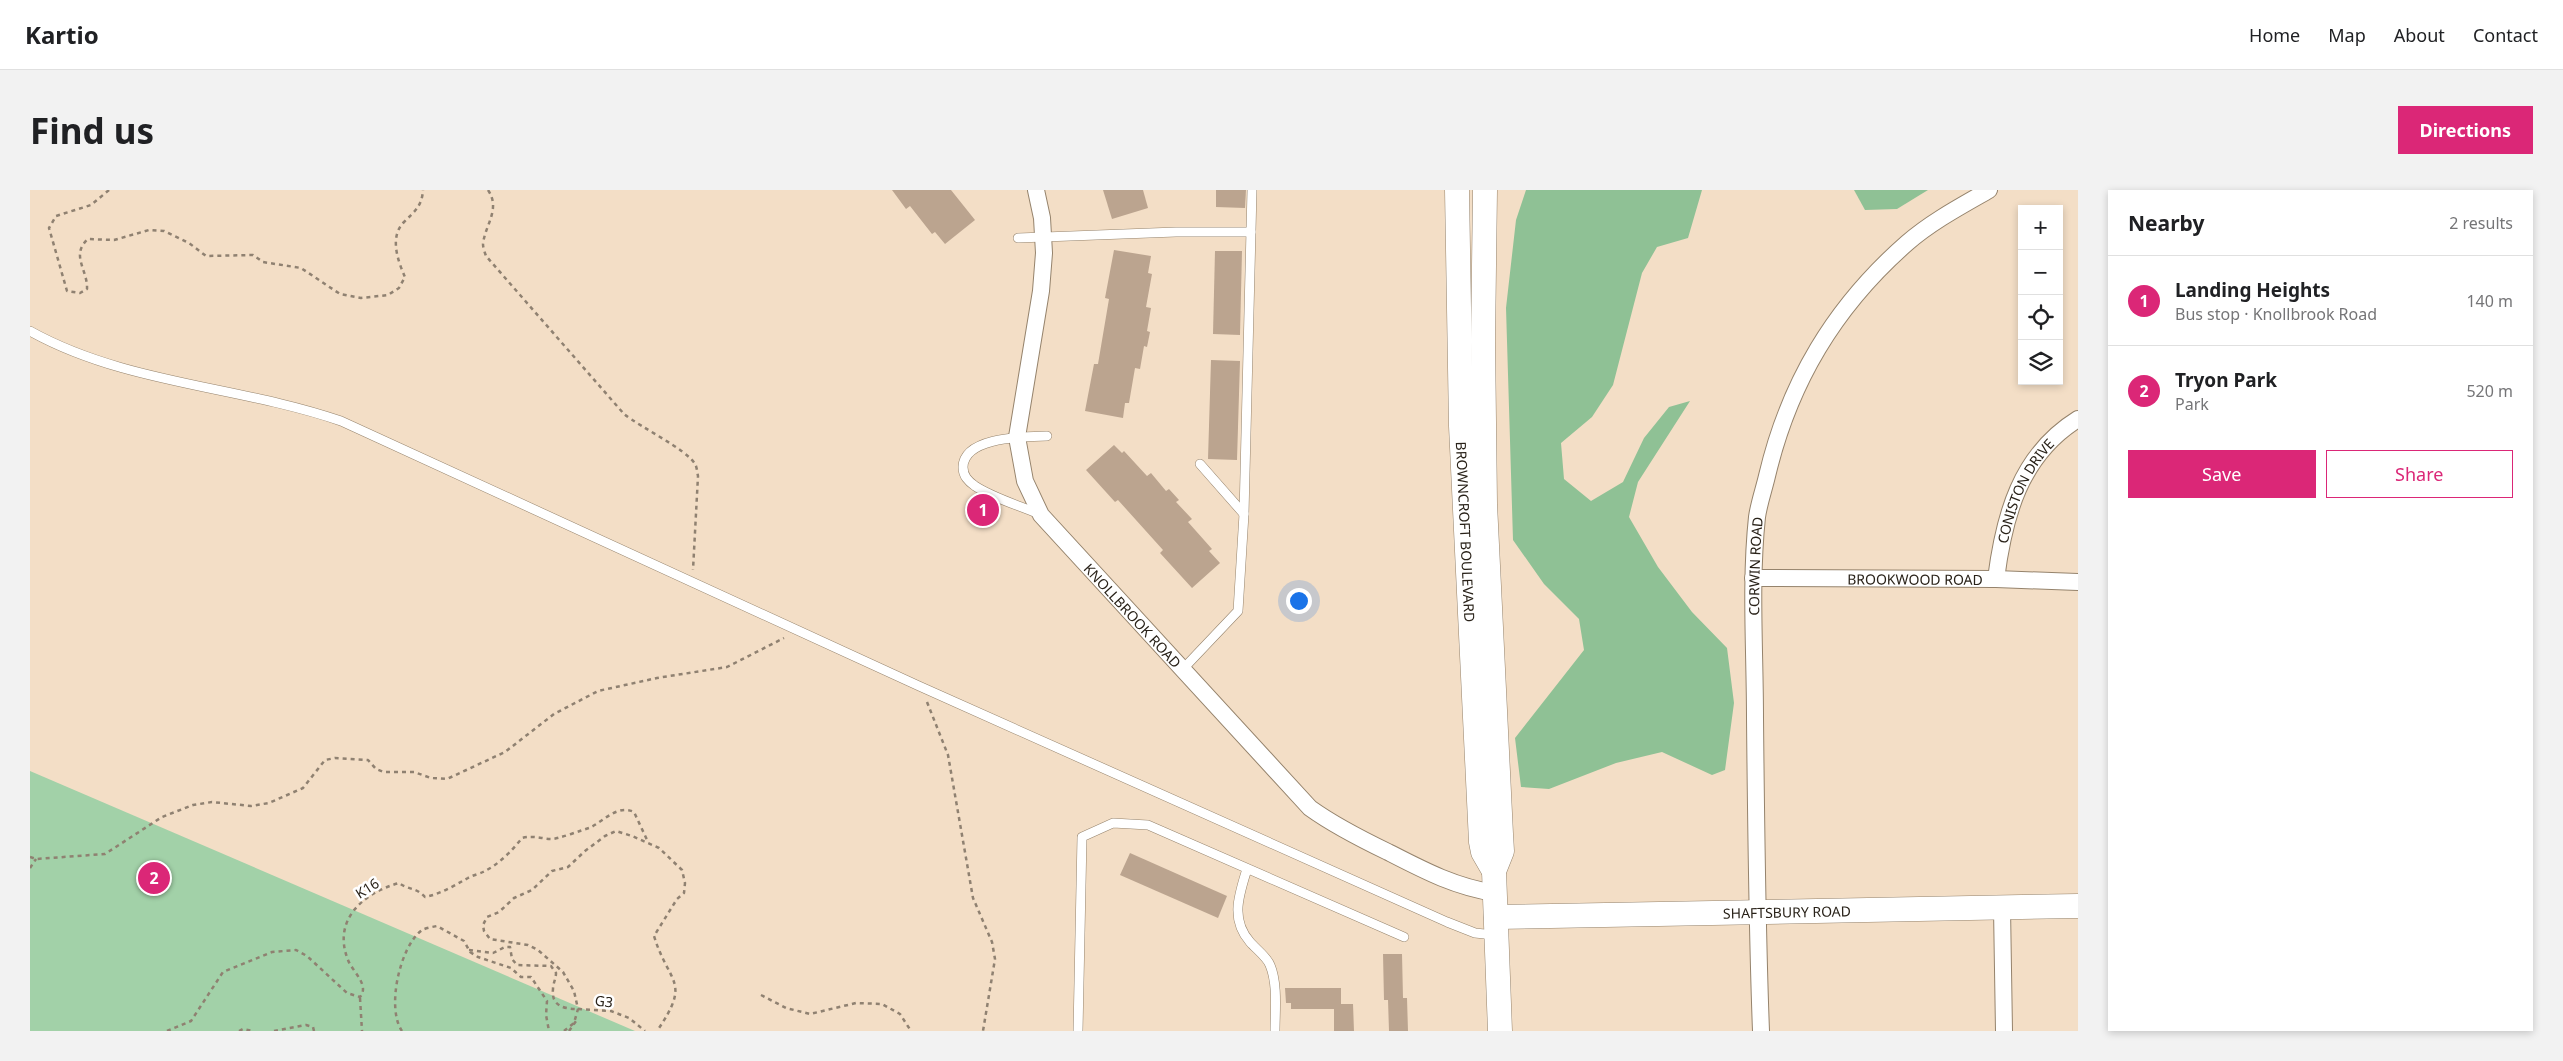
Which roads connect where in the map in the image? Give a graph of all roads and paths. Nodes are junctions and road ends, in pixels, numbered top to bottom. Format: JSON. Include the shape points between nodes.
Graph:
{"nodes":[{"id":1,"x":109,"y":190,"type":"edge"},
{"id":2,"x":423,"y":190,"type":"edge"},
{"id":3,"x":488,"y":190,"type":"edge"},
{"id":4,"x":1036,"y":190,"type":"edge"},
{"id":5,"x":1252,"y":190,"type":"edge"},
{"id":6,"x":1458,"y":190,"type":"edge"},
{"id":7,"x":1486,"y":190,"type":"edge"},
{"id":8,"x":1989,"y":190,"type":"edge"},
{"id":9,"x":1251,"y":232,"type":"junction"},
{"id":10,"x":1018,"y":238,"type":"dead end"},
{"id":11,"x":1044,"y":238,"type":"junction"},
{"id":12,"x":30,"y":331,"type":"edge"},
{"id":13,"x":2078,"y":419,"type":"edge"},
{"id":14,"x":1047,"y":436,"type":"dead end"},
{"id":15,"x":1017,"y":437,"type":"junction"},
{"id":16,"x":1200,"y":464,"type":"dead end"},
{"id":17,"x":1244,"y":514,"type":"junction"},
{"id":18,"x":1041,"y":515,"type":"junction"},
{"id":19,"x":1753,"y":578,"type":"junction"},
{"id":20,"x":1996,"y":579,"type":"junction"},
{"id":21,"x":2078,"y":582,"type":"edge"},
{"id":22,"x":697,"y":585,"type":"junction"},
{"id":23,"x":798,"y":630,"type":"junction"},
{"id":24,"x":1182,"y":670,"type":"junction"},
{"id":25,"x":919,"y":686,"type":"junction"},
{"id":26,"x":1485,"y":729,"type":"junction"},
{"id":27,"x":648,"y":842,"type":"junction"},
{"id":28,"x":30,"y":857,"type":"edge"},
{"id":29,"x":36,"y":859,"type":"junction"},
{"id":30,"x":30,"y":868,"type":"edge"},
{"id":31,"x":1247,"y":869,"type":"junction"},
{"id":32,"x":1494,"y":882,"type":"junction"},
{"id":33,"x":2078,"y":906,"type":"edge"},
{"id":34,"x":2002,"y":908,"type":"junction"},
{"id":35,"x":1757,"y":914,"type":"junction"},
{"id":36,"x":1497,"y":926,"type":"junction"},
{"id":37,"x":1404,"y":937,"type":"dead end"},
{"id":38,"x":469,"y":950,"type":"junction"},
{"id":39,"x":761,"y":995,"type":"dead end"},
{"id":40,"x":360,"y":997,"type":"junction"},
{"id":41,"x":578,"y":1009,"type":"junction"},
{"id":42,"x":167,"y":1031,"type":"edge"},
{"id":43,"x":239,"y":1031,"type":"edge"},
{"id":44,"x":253,"y":1031,"type":"edge"},
{"id":45,"x":274,"y":1031,"type":"edge"},
{"id":46,"x":314,"y":1031,"type":"edge"},
{"id":47,"x":362,"y":1031,"type":"edge"},
{"id":48,"x":402,"y":1031,"type":"edge"},
{"id":49,"x":549,"y":1031,"type":"edge"},
{"id":50,"x":564,"y":1031,"type":"edge"},
{"id":51,"x":570,"y":1031,"type":"edge"},
{"id":52,"x":645,"y":1031,"type":"edge"},
{"id":53,"x":658,"y":1031,"type":"edge"},
{"id":54,"x":911,"y":1031,"type":"edge"},
{"id":55,"x":983,"y":1031,"type":"edge"},
{"id":56,"x":1078,"y":1031,"type":"edge"},
{"id":57,"x":1275,"y":1031,"type":"edge"},
{"id":58,"x":1500,"y":1031,"type":"edge"},
{"id":59,"x":1761,"y":1031,"type":"edge"},
{"id":60,"x":2004,"y":1031,"type":"edge"}],
"edges":[{"from":1,"to":2,"type":"path","via":[[91,205],[56,216],[49,228],[67,290],[80,293],[87,289],[88,279],[78,256],[80,246],[88,239],[114,240],[149,230],[164,231],[206,256],[253,255],[263,262],[301,268],[340,294],[361,298],[388,295],[399,288],[405,277],[396,234],[402,223],[415,213]]},
{"from":3,"to":22,"type":"path","via":[[493,197],[492,220],[483,245],[486,256],[612,403],[642,428],[682,451],[695,464],[698,476],[693,572]]},
{"from":4,"to":11,"type":"street","name":"KNOLLBROOK ROAD"},
{"from":5,"to":9,"type":"lane"},
{"from":6,"to":26,"type":"main road","name":"BROWNCROFT BOULEVARD","via":[[1461,426]]},
{"from":7,"to":26,"type":"main road","name":"BROWNCROFT BOULEVARD","via":[[1483,341]]},
{"from":8,"to":19,"type":"street","name":"CORWIN ROAD","via":[[1950,212],[1908,242],[1870,279],[1839,316],[1816,351],[1793,393],[1774,446],[1758,515]]},
{"from":9,"to":11,"type":"lane"},
{"from":9,"to":17,"type":"lane"},
{"from":10,"to":11,"type":"lane"},
{"from":11,"to":15,"type":"street","name":"KNOLLBROOK ROAD","via":[[1041,291]]},
{"from":12,"to":22,"type":"lane","via":[[68,349],[112,364],[341,421]]},
{"from":13,"to":20,"type":"street","name":"CONISTON DRIVE","via":[[2047,444],[2023,476],[2001,537]]},
{"from":14,"to":15,"type":"lane"},
{"from":15,"to":18,"type":"street","name":"KNOLLBROOK ROAD","via":[[1025,481]]},
{"from":15,"to":18,"type":"lane","via":[[987,442],[967,456],[964,472],[976,487]]},
{"from":16,"to":17,"type":"lane"},
{"from":17,"to":24,"type":"lane","via":[[1238,611]]},
{"from":18,"to":24,"type":"street","name":"KNOLLBROOK ROAD"},
{"from":19,"to":20,"type":"street","name":"BROOKWOOD ROAD"},
{"from":19,"to":35,"type":"street","name":"CORWIN ROAD"},
{"from":20,"to":21,"type":"street","name":"BROOKWOOD ROAD"},
{"from":22,"to":23,"type":"lane"},
{"from":23,"to":25,"type":"lane"},
{"from":23,"to":29,"type":"path","via":[[727,667],[657,678],[598,692],[554,714],[499,755],[447,779],[414,772],[384,772],[368,760],[335,758],[325,760],[303,788],[269,803],[251,806],[212,802],[194,805],[162,817],[105,854]]},
{"from":24,"to":32,"type":"street","name":"KNOLLBROOK ROAD","via":[[1303,802],[1320,815],[1441,879],[1469,888]]},
{"from":25,"to":36,"type":"lane","via":[[1446,922],[1475,933]]},
{"from":25,"to":55,"type":"path","via":[[948,755],[973,898],[992,942],[995,959]]},
{"from":26,"to":32,"type":"main road","name":"BROWNCROFT BOULEVARD","via":[[1502,851]]},
{"from":27,"to":40,"type":"path","name":"K16","number":"K16","via":[[634,812],[629,809],[615,812],[591,827],[559,839],[541,836],[522,838],[513,850],[485,872],[431,896],[425,897],[417,889],[399,883],[376,891],[352,911],[344,930],[344,949],[362,986]]},
{"from":27,"to":41,"type":"path","via":[[616,832],[605,836],[568,868],[552,871],[532,890],[487,917],[483,925],[490,939],[528,945],[563,972],[574,991]]},
{"from":27,"to":53,"type":"path","via":[[674,860],[686,883],[684,893],[654,936],[676,985],[676,1001]]},
{"from":28,"to":29,"type":"path"},
{"from":29,"to":30,"type":"path"},
{"from":31,"to":37,"type":"lane"},
{"from":31,"to":56,"type":"lane","via":[[1148,825],[1113,823],[1082,837]]},
{"from":31,"to":57,"type":"lane","via":[[1238,899],[1237,920],[1248,940],[1270,964],[1275,989]]},
{"from":32,"to":36,"type":"main road","name":"BROWNCROFT BOULEVARD"},
{"from":33,"to":34,"type":"main road","name":"SHAFTSBURY ROAD"},
{"from":34,"to":35,"type":"main road","name":"SHAFTSBURY ROAD"},
{"from":34,"to":60,"type":"street"},
{"from":35,"to":36,"type":"main road","name":"SHAFTSBURY ROAD"},
{"from":35,"to":59,"type":"street","name":"CORWIN ROAD"},
{"from":36,"to":58,"type":"main road","name":"BROWNCROFT BOULEVARD"},
{"from":38,"to":41,"type":"path","via":[[493,953],[510,947],[517,965],[551,966],[556,973],[552,994],[556,1003],[563,1009]]},
{"from":38,"to":48,"type":"path","via":[[464,941],[437,926],[423,930],[411,943],[401,962],[396,986],[396,1008]]},
{"from":38,"to":49,"type":"path","via":[[478,957],[531,977],[547,1001]]},
{"from":39,"to":54,"type":"path","via":[[786,1008],[810,1014],[856,1004],[882,1004],[900,1014]]},
{"from":40,"to":42,"type":"path","via":[[347,993],[307,956],[296,950],[272,952],[223,972],[192,1021]]},
{"from":40,"to":47,"type":"path"},
{"from":41,"to":50,"type":"path","via":[[574,1023]]},
{"from":41,"to":51,"type":"path","name":"G3","number":"G3"},
{"from":41,"to":52,"type":"path","name":"G3","number":"G3","via":[[612,1010]]},
{"from":43,"to":44,"type":"path"},
{"from":45,"to":46,"type":"path","via":[[306,1024]]}]}
